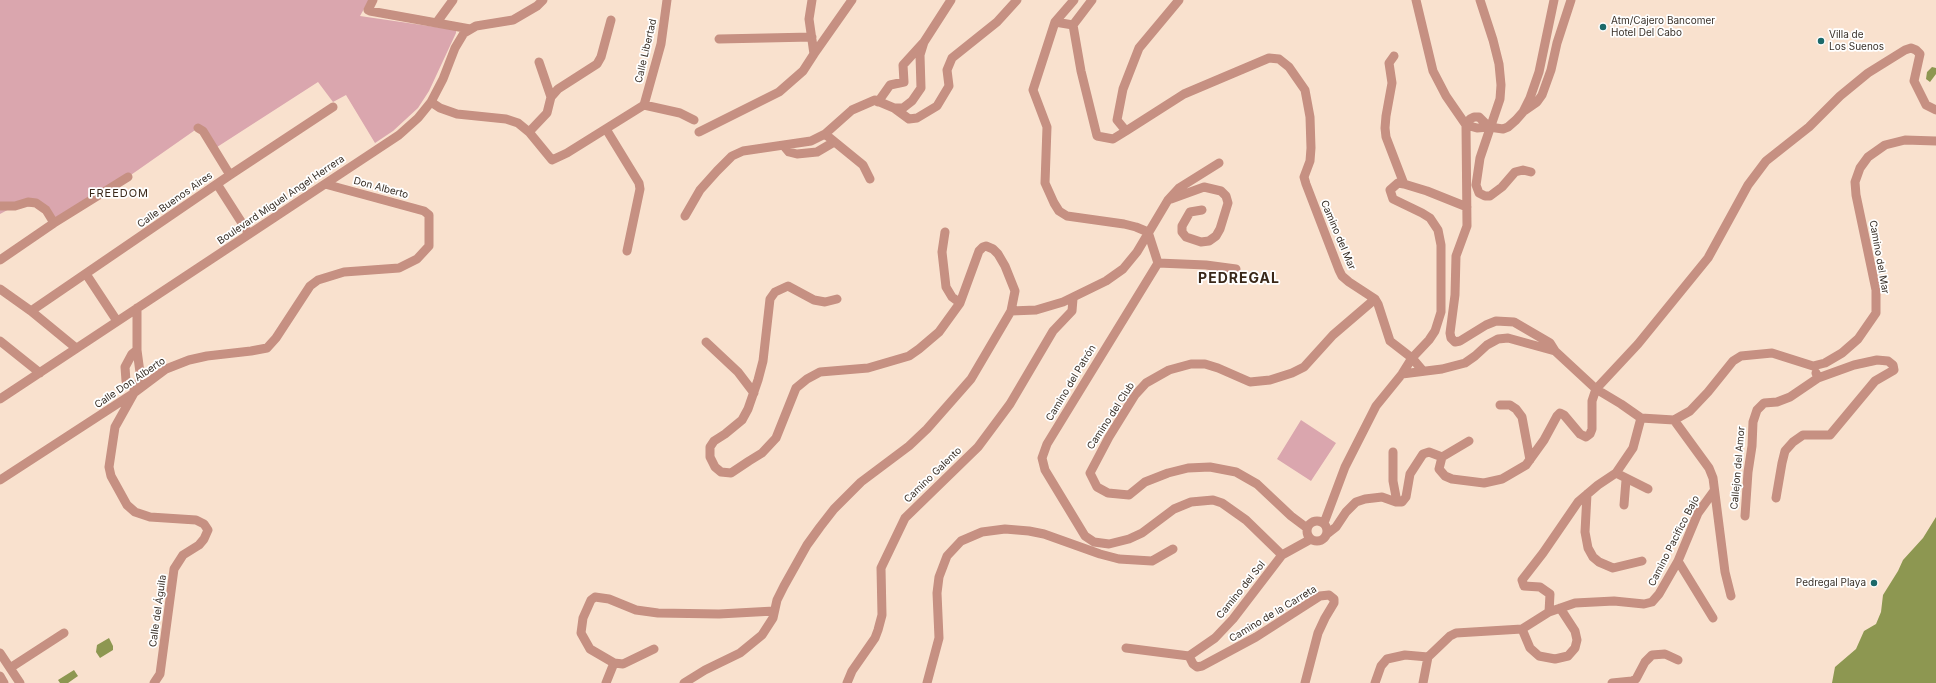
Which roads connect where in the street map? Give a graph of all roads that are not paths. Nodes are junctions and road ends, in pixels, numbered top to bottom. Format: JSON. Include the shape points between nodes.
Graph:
{"nodes":[{"id":1,"x":373,"y":0,"type":"edge"},
{"id":2,"x":453,"y":0,"type":"edge"},
{"id":3,"x":543,"y":0,"type":"edge"},
{"id":4,"x":667,"y":0,"type":"edge"},
{"id":5,"x":812,"y":0,"type":"edge"},
{"id":6,"x":852,"y":0,"type":"edge"},
{"id":7,"x":951,"y":0,"type":"edge"},
{"id":8,"x":1017,"y":0,"type":"edge"},
{"id":9,"x":1074,"y":0,"type":"edge"},
{"id":10,"x":1092,"y":0,"type":"edge"},
{"id":11,"x":1179,"y":0,"type":"edge"},
{"id":12,"x":1416,"y":0,"type":"edge"},
{"id":13,"x":1480,"y":0,"type":"edge"},
{"id":14,"x":1554,"y":0,"type":"edge"},
{"id":15,"x":1571,"y":0,"type":"edge"},
{"id":16,"x":610,"y":20,"type":"dead end"},
{"id":17,"x":437,"y":22,"type":"junction"},
{"id":18,"x":1055,"y":22,"type":"junction"},
{"id":19,"x":1073,"y":25,"type":"junction"},
{"id":20,"x":470,"y":29,"type":"junction"},
{"id":21,"x":812,"y":38,"type":"junction"},
{"id":22,"x":719,"y":39,"type":"dead end"},
{"id":23,"x":924,"y":42,"type":"junction"},
{"id":24,"x":814,"y":54,"type":"junction"},
{"id":25,"x":1394,"y":56,"type":"dead end"},
{"id":26,"x":539,"y":62,"type":"dead end"},
{"id":27,"x":551,"y":97,"type":"junction"},
{"id":28,"x":431,"y":102,"type":"junction"},
{"id":29,"x":878,"y":102,"type":"junction"},
{"id":30,"x":644,"y":105,"type":"junction"},
{"id":31,"x":334,"y":107,"type":"dead end"},
{"id":32,"x":894,"y":108,"type":"junction"},
{"id":33,"x":1936,"y":110,"type":"edge"},
{"id":34,"x":1523,"y":112,"type":"junction"},
{"id":35,"x":694,"y":120,"type":"dead end"},
{"id":36,"x":1466,"y":125,"type":"junction"},
{"id":37,"x":1489,"y":127,"type":"junction"},
{"id":38,"x":198,"y":128,"type":"dead end"},
{"id":39,"x":606,"y":129,"type":"junction"},
{"id":40,"x":1126,"y":131,"type":"junction"},
{"id":41,"x":529,"y":132,"type":"junction"},
{"id":42,"x":699,"y":132,"type":"dead end"},
{"id":43,"x":825,"y":134,"type":"junction"},
{"id":44,"x":1936,"y":141,"type":"edge"},
{"id":45,"x":834,"y":142,"type":"junction"},
{"id":46,"x":784,"y":146,"type":"junction"},
{"id":47,"x":1219,"y":163,"type":"dead end"},
{"id":48,"x":1531,"y":172,"type":"dead end"},
{"id":49,"x":230,"y":175,"type":"junction"},
{"id":50,"x":128,"y":177,"type":"dead end"},
{"id":51,"x":870,"y":178,"type":"dead end"},
{"id":52,"x":217,"y":184,"type":"junction"},
{"id":53,"x":325,"y":184,"type":"junction"},
{"id":54,"x":1404,"y":184,"type":"junction"},
{"id":55,"x":1168,"y":200,"type":"junction"},
{"id":56,"x":0,"y":206,"type":"edge"},
{"id":57,"x":1467,"y":207,"type":"junction"},
{"id":58,"x":1202,"y":210,"type":"dead end"},
{"id":59,"x":429,"y":215,"type":"joint"},
{"id":60,"x":685,"y":216,"type":"dead end"},
{"id":61,"x":54,"y":222,"type":"junction"},
{"id":62,"x":945,"y":232,"type":"dead end"},
{"id":63,"x":1148,"y":232,"type":"junction"},
{"id":64,"x":249,"y":234,"type":"junction"},
{"id":65,"x":628,"y":251,"type":"dead end"},
{"id":66,"x":0,"y":260,"type":"edge"},
{"id":67,"x":1158,"y":263,"type":"junction"},
{"id":68,"x":1236,"y":269,"type":"dead end"},
{"id":69,"x":86,"y":274,"type":"junction"},
{"id":70,"x":0,"y":288,"type":"edge"},
{"id":71,"x":1073,"y":298,"type":"junction"},
{"id":72,"x":1375,"y":299,"type":"junction"},
{"id":73,"x":837,"y":300,"type":"dead end"},
{"id":74,"x":960,"y":304,"type":"junction"},
{"id":75,"x":137,"y":308,"type":"junction"},
{"id":76,"x":31,"y":311,"type":"junction"},
{"id":77,"x":1011,"y":311,"type":"junction"},
{"id":78,"x":117,"y":321,"type":"junction"},
{"id":79,"x":0,"y":341,"type":"edge"},
{"id":80,"x":706,"y":342,"type":"dead end"},
{"id":81,"x":76,"y":348,"type":"junction"},
{"id":82,"x":138,"y":350,"type":"junction"},
{"id":83,"x":1555,"y":351,"type":"junction"},
{"id":84,"x":1412,"y":358,"type":"junction"},
{"id":85,"x":1813,"y":366,"type":"junction"},
{"id":86,"x":1423,"y":371,"type":"junction"},
{"id":87,"x":40,"y":373,"type":"junction"},
{"id":88,"x":1402,"y":374,"type":"junction"},
{"id":89,"x":1818,"y":378,"type":"junction"},
{"id":90,"x":1596,"y":389,"type":"junction"},
{"id":91,"x":134,"y":390,"type":"junction"},
{"id":92,"x":754,"y":393,"type":"junction"},
{"id":93,"x":0,"y":399,"type":"edge"},
{"id":94,"x":1500,"y":405,"type":"dead end"},
{"id":95,"x":1641,"y":418,"type":"junction"},
{"id":96,"x":1674,"y":420,"type":"junction"},
{"id":97,"x":1469,"y":441,"type":"dead end"},
{"id":98,"x":1392,"y":452,"type":"dead end"},
{"id":99,"x":1442,"y":457,"type":"junction"},
{"id":100,"x":1530,"y":460,"type":"junction"},
{"id":101,"x":1616,"y":473,"type":"junction"},
{"id":102,"x":0,"y":480,"type":"edge"},
{"id":103,"x":1626,"y":480,"type":"junction"},
{"id":104,"x":1648,"y":490,"type":"dead end"},
{"id":105,"x":1714,"y":491,"type":"junction"},
{"id":106,"x":1587,"y":494,"type":"junction"},
{"id":107,"x":1776,"y":498,"type":"dead end"},
{"id":108,"x":1396,"y":502,"type":"junction"},
{"id":109,"x":1624,"y":505,"type":"dead end"},
{"id":110,"x":1745,"y":516,"type":"dead end"},
{"id":111,"x":1324,"y":523,"type":"junction"},
{"id":112,"x":1307,"y":528,"type":"junction"},
{"id":113,"x":1327,"y":534,"type":"junction"},
{"id":114,"x":1311,"y":539,"type":"junction"},
{"id":115,"x":1094,"y":542,"type":"junction"},
{"id":116,"x":1082,"y":548,"type":"junction"},
{"id":117,"x":1173,"y":549,"type":"dead end"},
{"id":118,"x":1282,"y":555,"type":"junction"},
{"id":119,"x":1642,"y":561,"type":"dead end"},
{"id":120,"x":1678,"y":561,"type":"junction"},
{"id":121,"x":1731,"y":596,"type":"dead end"},
{"id":122,"x":1560,"y":608,"type":"junction"},
{"id":123,"x":774,"y":611,"type":"junction"},
{"id":124,"x":1549,"y":612,"type":"junction"},
{"id":125,"x":1713,"y":618,"type":"dead end"},
{"id":126,"x":1522,"y":629,"type":"junction"},
{"id":127,"x":64,"y":633,"type":"dead end"},
{"id":128,"x":1126,"y":648,"type":"dead end"},
{"id":129,"x":654,"y":649,"type":"dead end"},
{"id":130,"x":0,"y":655,"type":"edge"},
{"id":131,"x":1189,"y":656,"type":"junction"},
{"id":132,"x":1428,"y":657,"type":"junction"},
{"id":133,"x":1678,"y":660,"type":"dead end"},
{"id":134,"x":614,"y":663,"type":"junction"},
{"id":135,"x":10,"y":668,"type":"junction"},
{"id":136,"x":0,"y":676,"type":"edge"},
{"id":137,"x":4,"y":683,"type":"edge"},
{"id":138,"x":20,"y":683,"type":"edge"},
{"id":139,"x":154,"y":683,"type":"edge"},
{"id":140,"x":606,"y":683,"type":"edge"},
{"id":141,"x":684,"y":683,"type":"edge"},
{"id":142,"x":847,"y":683,"type":"edge"},
{"id":143,"x":927,"y":683,"type":"edge"},
{"id":144,"x":1305,"y":683,"type":"edge"},
{"id":145,"x":1375,"y":683,"type":"edge"},
{"id":146,"x":1423,"y":683,"type":"edge"},
{"id":147,"x":1612,"y":683,"type":"edge"}],
"edges":[{"from":1,"to":17,"type":"street","via":[[368,10]]},
{"from":2,"to":17,"type":"street"},
{"from":3,"to":20,"type":"street","via":[[513,20]]},
{"from":4,"to":30,"type":"street","name":"Calle Libertad","via":[[661,44]]},
{"from":5,"to":21,"type":"street","via":[[809,19]]},
{"from":6,"to":24,"type":"street"},
{"from":7,"to":23,"type":"street"},
{"from":8,"to":32,"type":"street","via":[[997,22],[952,58],[948,70],[949,86],[937,106],[917,118],[909,119]]},
{"from":9,"to":18,"type":"street"},
{"from":10,"to":19,"type":"street"},
{"from":11,"to":40,"type":"street","via":[[1140,48],[1123,89],[1117,120]]},
{"from":12,"to":36,"type":"street","via":[[1433,71]]},
{"from":13,"to":37,"type":"street","via":[[1499,64],[1501,85],[1500,98]]},
{"from":14,"to":34,"type":"street","via":[[1539,72]]},
{"from":15,"to":34,"type":"street","via":[[1542,95]]},
{"from":16,"to":27,"type":"street","via":[[600,61]]},
{"from":17,"to":20,"type":"street"},
{"from":18,"to":19,"type":"street"},
{"from":18,"to":63,"type":"street","via":[[1033,90],[1046,127],[1044,183],[1059,211],[1067,216],[1130,225]]},
{"from":19,"to":40,"type":"street","name":"Camino del Mar","via":[[1097,136],[1113,138]]},
{"from":20,"to":28,"type":"street","name":"Boulevard Miguel Angel Herrera","via":[[459,41]]},
{"from":21,"to":22,"type":"street"},
{"from":21,"to":24,"type":"street"},
{"from":23,"to":29,"type":"street","via":[[903,65],[904,82],[890,86]]},
{"from":23,"to":32,"type":"street","via":[[920,54],[921,88],[912,101],[903,108]]},
{"from":24,"to":42,"type":"street","via":[[803,71],[779,92]]},
{"from":25,"to":54,"type":"street","via":[[1389,63],[1392,83],[1385,128]]},
{"from":26,"to":27,"type":"street"},
{"from":27,"to":41,"type":"street","via":[[547,113]]},
{"from":28,"to":41,"type":"street","via":[[458,114],[506,119],[518,123]]},
{"from":28,"to":53,"type":"street","name":"Boulevard Miguel Angel Herrera","via":[[399,135]]},
{"from":29,"to":32,"type":"street"},
{"from":29,"to":43,"type":"street","via":[[876,100],[852,110]]},
{"from":30,"to":35,"type":"street","via":[[680,113]]},
{"from":30,"to":39,"type":"street"},
{"from":31,"to":49,"type":"street","name":"Calle Buenos Aires"},
{"from":33,"to":90,"type":"street","via":[[1926,105],[1914,81],[1920,54],[1911,48],[1868,73],[1809,127],[1766,161],[1748,185],[1708,258],[1638,344]]},
{"from":34,"to":37,"type":"street","via":[[1508,127]]},
{"from":36,"to":37,"type":"street","via":[[1477,128]]},
{"from":36,"to":57,"type":"street"},
{"from":37,"to":48,"type":"street","via":[[1476,178],[1480,193],[1490,196],[1515,172]]},
{"from":38,"to":49,"type":"street","via":[[203,131]]},
{"from":39,"to":41,"type":"street","via":[[552,160]]},
{"from":39,"to":65,"type":"street","via":[[640,183]]},
{"from":40,"to":72,"type":"street","name":"Camino del Mar","via":[[1184,94],[1269,58],[1280,59],[1305,90],[1310,117],[1311,148],[1310,161],[1304,177],[1339,270],[1349,282]]},
{"from":43,"to":45,"type":"street"},
{"from":43,"to":46,"type":"street","via":[[805,143]]},
{"from":44,"to":85,"type":"street","name":"Camino del Mar","via":[[1905,140],[1884,145],[1868,157],[1860,168],[1855,182],[1856,195],[1876,290],[1876,313],[1858,339],[1842,353],[1825,363]]},
{"from":45,"to":46,"type":"street","via":[[817,152],[797,154],[789,152]]},
{"from":45,"to":51,"type":"street","via":[[863,165]]},
{"from":46,"to":60,"type":"street","via":[[754,149],[732,156],[700,190]]},
{"from":47,"to":55,"type":"street","via":[[1188,181]]},
{"from":49,"to":52,"type":"street","name":"Calle Buenos Aires"},
{"from":50,"to":61,"type":"street"},
{"from":52,"to":64,"type":"street"},
{"from":52,"to":69,"type":"street","name":"Calle Buenos Aires"},
{"from":53,"to":59,"type":"street","name":"Don Alberto","via":[[424,211]]},
{"from":53,"to":64,"type":"street","name":"Boulevard Miguel Angel Herrera"},
{"from":54,"to":57,"type":"street"},
{"from":54,"to":84,"type":"street","via":[[1398,183],[1393,186],[1390,196],[1430,218],[1438,230],[1441,245],[1441,312],[1435,331]]},
{"from":55,"to":58,"type":"street","via":[[1204,188],[1221,190],[1226,196],[1228,203],[1220,229],[1209,241],[1201,242],[1186,237],[1182,232],[1182,226],[1190,212]]},
{"from":55,"to":63,"type":"street"},
{"from":56,"to":61,"type":"street","via":[[32,202],[42,207]]},
{"from":57,"to":83,"type":"street","via":[[1467,226],[1456,256],[1456,296],[1451,338],[1455,342],[1460,341],[1496,321],[1514,322],[1550,342]]},
{"from":59,"to":91,"type":"street","name":"Calle Don Alberto","via":[[429,246],[417,259],[399,268],[344,272],[324,277],[310,286],[267,348],[189,360],[166,369]]},
{"from":61,"to":66,"type":"street"},
{"from":62,"to":74,"type":"street","via":[[942,252],[946,287]]},
{"from":63,"to":67,"type":"street"},
{"from":63,"to":71,"type":"street","via":[[1137,252],[1123,269]]},
{"from":64,"to":75,"type":"street","name":"Boulevard Miguel Angel Herrera"},
{"from":67,"to":68,"type":"street"},
{"from":67,"to":115,"type":"street","name":"Camino del Patrón","via":[[1042,452],[1045,470],[1066,507],[1084,536]]},
{"from":69,"to":76,"type":"street","name":"Calle Buenos Aires"},
{"from":69,"to":78,"type":"street"},
{"from":70,"to":76,"type":"street"},
{"from":71,"to":77,"type":"street","via":[[1036,310]]},
{"from":71,"to":142,"type":"street","name":"Camino Galento","via":[[1072,310],[1053,331],[1010,404],[978,447],[905,518],[881,568],[882,615],[878,630]]},
{"from":72,"to":84,"type":"street","via":[[1390,340]]},
{"from":72,"to":112,"type":"street","name":"Camino del Club","via":[[1333,335],[1304,367],[1292,374],[1250,382],[1205,364],[1191,364],[1169,370],[1146,383],[1135,395],[1090,473],[1097,487],[1108,493],[1129,495],[1145,482],[1188,468],[1210,467],[1236,472],[1257,484]]},
{"from":73,"to":92,"type":"street","via":[[814,300],[788,286],[775,292],[770,299],[763,361]]},
{"from":74,"to":77,"type":"street","via":[[979,251],[986,246],[998,254],[1015,291]]},
{"from":74,"to":92,"type":"street","via":[[939,332],[909,356],[868,368],[820,372],[807,379],[796,388],[776,438],[749,462],[730,473],[722,472],[715,467],[710,457],[710,447],[714,440],[742,420]]},
{"from":75,"to":78,"type":"street","name":"Boulevard Miguel Angel Herrera"},
{"from":75,"to":82,"type":"street","name":"Calle del Águila"},
{"from":76,"to":81,"type":"street"},
{"from":77,"to":123,"type":"street","via":[[971,379],[927,429],[861,482],[820,527],[776,600]]},
{"from":78,"to":81,"type":"street","name":"Boulevard Miguel Angel Herrera"},
{"from":79,"to":87,"type":"street"},
{"from":80,"to":92,"type":"street","via":[[738,372]]},
{"from":81,"to":87,"type":"street","name":"Boulevard Miguel Angel Herrera"},
{"from":82,"to":91,"type":"street","name":"Calle del Águila","via":[[141,380]]},
{"from":82,"to":91,"type":"street","via":[[132,354],[125,367],[126,381]]},
{"from":83,"to":86,"type":"street","via":[[1508,338],[1487,345],[1465,363]]},
{"from":83,"to":90,"type":"street"},
{"from":84,"to":86,"type":"street"},
{"from":84,"to":88,"type":"street"},
{"from":85,"to":89,"type":"street"},
{"from":85,"to":96,"type":"street","via":[[1772,353],[1741,356],[1690,411]]},
{"from":86,"to":88,"type":"street"},
{"from":87,"to":93,"type":"street","name":"Boulevard Miguel Angel Herrera"},
{"from":88,"to":111,"type":"street","via":[[1376,406],[1345,467]]},
{"from":89,"to":107,"type":"street","name":"Callejon del Amor","via":[[1877,360],[1888,361],[1894,370],[1876,381],[1830,435],[1803,435],[1793,442],[1785,451]]},
{"from":89,"to":110,"type":"street","name":"Callejon del Amor","via":[[1790,397],[1764,403],[1757,410],[1753,422]]},
{"from":90,"to":95,"type":"street"},
{"from":90,"to":100,"type":"street","via":[[1592,401],[1590,434],[1586,437],[1580,434],[1564,414],[1560,414]]},
{"from":91,"to":102,"type":"street","name":"Calle Don Alberto","via":[[35,459]]},
{"from":91,"to":139,"type":"street","name":"Calle del Águila","via":[[114,427],[109,467],[118,492],[131,509],[142,515],[196,520],[204,524],[208,530],[199,545],[183,555],[174,569],[160,674]]},
{"from":94,"to":100,"type":"street","via":[[1510,405],[1522,417]]},
{"from":95,"to":96,"type":"street"},
{"from":95,"to":101,"type":"street","via":[[1633,448]]},
{"from":96,"to":105,"type":"street","via":[[1709,468]]},
{"from":97,"to":99,"type":"street"},
{"from":98,"to":108,"type":"street"},
{"from":99,"to":100,"type":"street","via":[[1439,466],[1445,476],[1465,482],[1484,483],[1516,472]]},
{"from":99,"to":108,"type":"street","via":[[1429,452],[1423,454],[1410,474],[1406,497],[1402,502]]},
{"from":101,"to":103,"type":"street"},
{"from":101,"to":106,"type":"street"},
{"from":103,"to":104,"type":"street"},
{"from":103,"to":109,"type":"street"},
{"from":105,"to":120,"type":"street","name":"Camino Pacifico Bajo","via":[[1698,513]]},
{"from":105,"to":121,"type":"street","via":[[1725,572]]},
{"from":106,"to":119,"type":"street","via":[[1585,532],[1588,548],[1593,557],[1613,568]]},
{"from":106,"to":124,"type":"street","via":[[1578,502],[1544,553],[1522,580],[1524,586],[1540,587],[1550,594]]},
{"from":108,"to":113,"type":"street","via":[[1382,497],[1356,502]]},
{"from":111,"to":112,"type":"street","via":[[1314,521]]},
{"from":111,"to":113,"type":"street"},
{"from":112,"to":114,"type":"street"},
{"from":113,"to":114,"type":"street","via":[[1320,540]]},
{"from":114,"to":118,"type":"street","name":"Camino del Sol"},
{"from":115,"to":116,"type":"street"},
{"from":115,"to":118,"type":"street","via":[[1109,544],[1124,541],[1142,533],[1174,509],[1191,502],[1213,500],[1232,509],[1246,520]]},
{"from":116,"to":117,"type":"street","via":[[1100,554],[1144,561],[1160,557]]},
{"from":116,"to":143,"type":"street","via":[[1044,534],[1005,529],[982,532],[961,541],[947,556],[939,577],[938,638]]},
{"from":118,"to":131,"type":"street","name":"Camino del Sol","via":[[1233,619],[1215,638]]},
{"from":120,"to":122,"type":"street","name":"Camino Pacifico Bajo","via":[[1659,594],[1649,604],[1575,602]]},
{"from":120,"to":125,"type":"street"},
{"from":122,"to":124,"type":"street"},
{"from":122,"to":126,"type":"street","via":[[1575,631],[1577,640],[1575,648],[1568,656],[1555,659],[1539,656],[1530,648]]},
{"from":123,"to":134,"type":"street","via":[[719,614],[644,613],[610,598],[595,597],[586,610],[581,633],[590,649]]},
{"from":123,"to":141,"type":"street","via":[[770,624],[754,643]]},
{"from":124,"to":126,"type":"street"},
{"from":126,"to":132,"type":"street","via":[[1456,633]]},
{"from":127,"to":135,"type":"street"},
{"from":128,"to":131,"type":"street"},
{"from":129,"to":134,"type":"street","via":[[628,662]]},
{"from":130,"to":135,"type":"street"},
{"from":131,"to":144,"type":"street","name":"Camino de la Carreta","via":[[1193,664],[1197,667],[1202,666],[1256,637],[1320,596],[1329,595],[1334,599],[1334,603],[1318,633]]},
{"from":132,"to":145,"type":"street","via":[[1406,655],[1387,659],[1381,666]]},
{"from":132,"to":146,"type":"street"},
{"from":133,"to":147,"type":"street","via":[[1665,654],[1652,655],[1636,679]]},
{"from":134,"to":140,"type":"street"},
{"from":135,"to":138,"type":"street"},
{"from":136,"to":137,"type":"street"}]}
